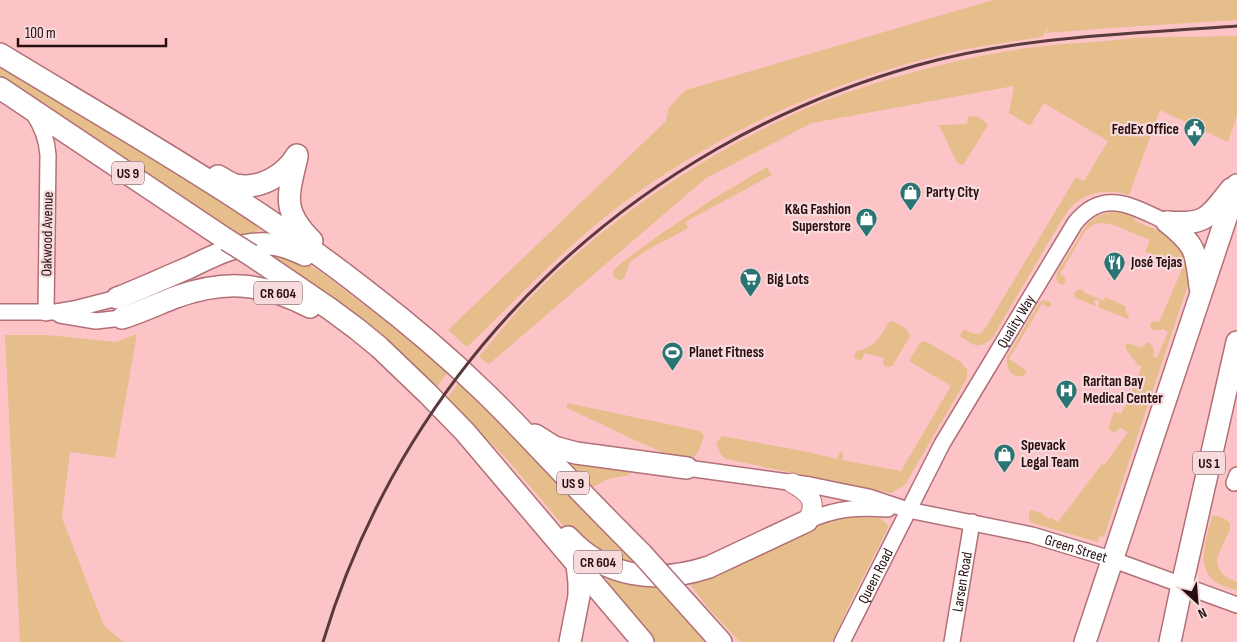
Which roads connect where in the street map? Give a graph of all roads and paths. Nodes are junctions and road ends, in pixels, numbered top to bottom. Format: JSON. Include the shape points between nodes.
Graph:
{"nodes":[{"id":1,"x":0,"y":54,"type":"edge"},
{"id":2,"x":0,"y":88,"type":"edge"},
{"id":3,"x":28,"y":106,"type":"junction"},
{"id":4,"x":80,"y":141,"type":"junction"},
{"id":5,"x":148,"y":144,"type":"junction"},
{"id":6,"x":48,"y":155,"type":"junction"},
{"id":7,"x":1237,"y":181,"type":"edge"},
{"id":8,"x":1237,"y":185,"type":"edge"},
{"id":9,"x":1167,"y":222,"type":"junction"},
{"id":10,"x":344,"y":273,"type":"junction"},
{"id":11,"x":1201,"y":293,"type":"junction"},
{"id":12,"x":120,"y":308,"type":"junction"},
{"id":13,"x":0,"y":312,"type":"edge"},
{"id":14,"x":46,"y":313,"type":"junction"},
{"id":15,"x":1237,"y":342,"type":"edge"},
{"id":16,"x":414,"y":380,"type":"junction"},
{"id":17,"x":504,"y":412,"type":"junction"},
{"id":18,"x":687,"y":468,"type":"joint"},
{"id":19,"x":792,"y":483,"type":"junction"},
{"id":20,"x":512,"y":488,"type":"junction"},
{"id":21,"x":908,"y":510,"type":"junction"},
{"id":22,"x":807,"y":521,"type":"junction"},
{"id":23,"x":972,"y":522,"type":"junction"},
{"id":24,"x":1112,"y":559,"type":"junction"},
{"id":25,"x":577,"y":564,"type":"junction"},
{"id":26,"x":1182,"y":585,"type":"junction"},
{"id":27,"x":1237,"y":605,"type":"edge"},
{"id":28,"x":619,"y":614,"type":"junction"},
{"id":29,"x":570,"y":642,"type":"edge"},
{"id":30,"x":576,"y":642,"type":"edge"},
{"id":31,"x":643,"y":642,"type":"edge"},
{"id":32,"x":721,"y":642,"type":"edge"},
{"id":33,"x":842,"y":642,"type":"edge"},
{"id":34,"x":952,"y":642,"type":"edge"},
{"id":35,"x":1085,"y":642,"type":"edge"},
{"id":36,"x":1170,"y":642,"type":"edge"}],
"edges":[{"from":1,"to":5,"type":"highway","number":"US 9"},
{"from":2,"to":3,"type":"highway","number":"US 9"},
{"from":3,"to":4,"type":"highway","number":"US 9"},
{"from":3,"to":6,"type":"street","name":"Oakwood Avenue","via":[[42,127]]},
{"from":4,"to":6,"type":"street","via":[[61,142]]},
{"from":4,"to":16,"type":"highway","number":"US 9","bridge":true,"via":[[330,309],[379,347]]},
{"from":5,"to":10,"type":"highway","number":"US 9","via":[[253,210]]},
{"from":5,"to":10,"type":"highway","via":[[193,160],[229,182],[243,186],[271,179],[288,167],[297,155],[290,193],[292,216],[302,231]]},
{"from":6,"to":14,"type":"street","name":"Oakwood Avenue"},
{"from":7,"to":9,"type":"highway","via":[[1204,218],[1194,222]]},
{"from":8,"to":11,"type":"highway"},
{"from":9,"to":11,"type":"highway","via":[[1192,246]]},
{"from":9,"to":21,"type":"street","name":"Quality Way","via":[[1130,206],[1111,202],[1093,207],[1079,218],[950,430]]},
{"from":10,"to":12,"type":"highway","number":"CR 604","via":[[286,247],[274,244],[242,246],[222,252]]},
{"from":10,"to":17,"type":"highway","number":"US 9","via":[[432,344]]},
{"from":11,"to":24,"type":"highway"},
{"from":12,"to":14,"type":"street","number":"CR 604","via":[[96,321]]},
{"from":12,"to":16,"type":"highway","number":"CR 604","via":[[133,314],[204,288],[260,288],[320,312]]},
{"from":13,"to":14,"type":"street","number":"CR 604"},
{"from":15,"to":26,"type":"highway","number":"US 1"},
{"from":16,"to":20,"type":"highway","number":"US 9","via":[[465,432]]},
{"from":17,"to":18,"type":"highway","number":"CR 604","via":[[540,439],[563,450]]},
{"from":17,"to":32,"type":"highway","number":"US 9","bridge":true,"via":[[642,554]]},
{"from":18,"to":19,"type":"street","name":"Green Street","number":"CR 604"},
{"from":19,"to":21,"type":"street","name":"Green Street","number":"CR 604","via":[[870,497]]},
{"from":19,"to":22,"type":"main road","via":[[811,499],[812,512]]},
{"from":20,"to":22,"type":"highway","number":"CR 604","via":[[555,522],[592,558],[617,570],[638,575],[667,576],[700,570]]},
{"from":20,"to":25,"type":"highway","number":"US 9"},
{"from":21,"to":22,"type":"street","name":"Green Street","number":"CR 604","via":[[849,508]]},
{"from":21,"to":23,"type":"street","name":"Green Street","number":"CR 604"},
{"from":21,"to":33,"type":"street","name":"Queen Road"},
{"from":23,"to":24,"type":"street","name":"Green Street","number":"CR 604"},
{"from":23,"to":34,"type":"street","name":"Larsen Road"},
{"from":24,"to":26,"type":"street","name":"Green Street","number":"CR 604"},
{"from":24,"to":35,"type":"highway"},
{"from":25,"to":28,"type":"highway","number":"US 9"},
{"from":25,"to":29,"type":"highway","via":[[579,596]]},
{"from":26,"to":27,"type":"street","name":"Green Street","number":"CR 604"},
{"from":26,"to":36,"type":"highway","number":"US 1"},
{"from":28,"to":30,"type":"highway","via":[[609,609],[590,612]]},
{"from":28,"to":31,"type":"highway","number":"US 9"}]}
